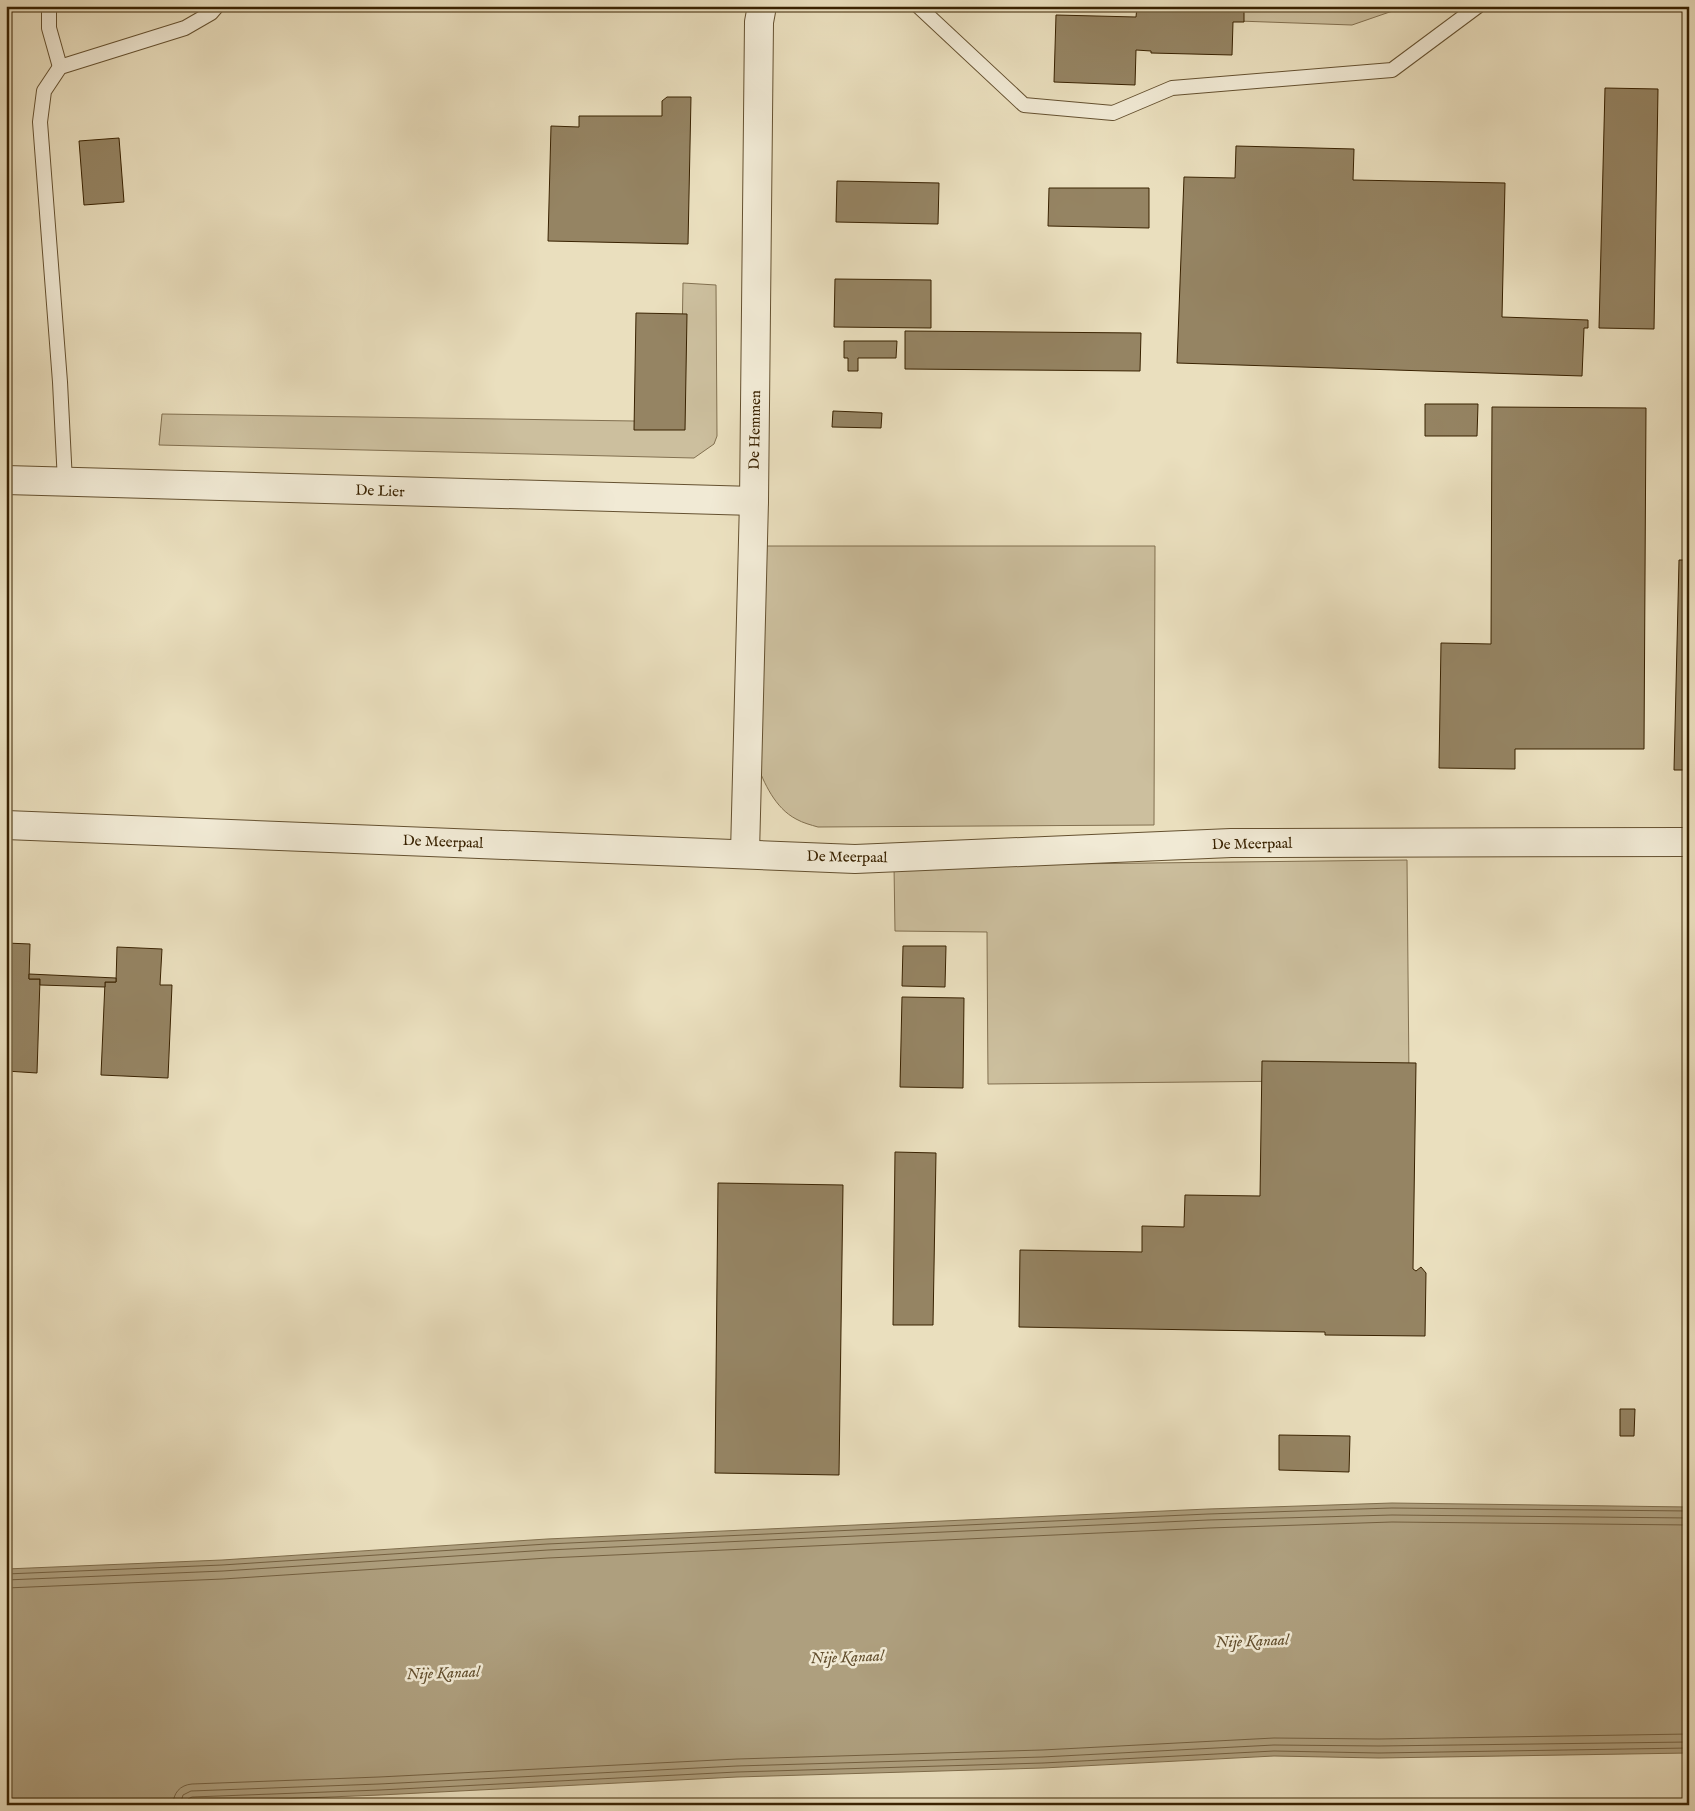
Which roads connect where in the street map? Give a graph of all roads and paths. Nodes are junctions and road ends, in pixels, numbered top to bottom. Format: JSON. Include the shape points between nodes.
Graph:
{"nodes":[{"id":1,"x":49,"y":6,"type":"edge"},
{"id":2,"x":217,"y":6,"type":"edge"},
{"id":3,"x":762,"y":6,"type":"edge"},
{"id":4,"x":918,"y":6,"type":"edge"},
{"id":5,"x":1478,"y":6,"type":"edge"},
{"id":6,"x":60,"y":68,"type":"junction"},
{"id":7,"x":6,"y":480,"type":"edge"},
{"id":8,"x":65,"y":482,"type":"junction"},
{"id":9,"x":754,"y":501,"type":"junction"},
{"id":10,"x":6,"y":825,"type":"edge"},
{"id":11,"x":1689,"y":842,"type":"edge"},
{"id":12,"x":744,"y":853,"type":"junction"}],
"edges":[{"from":1,"to":6,"type":"lane","via":[[49,28]]},
{"from":2,"to":6,"type":"lane","via":[[184,28]]},
{"from":3,"to":9,"type":"street","name":"De Hemmen","via":[[759,22]]},
{"from":4,"to":5,"type":"lane","via":[[1024,105],[1113,113],[1172,88],[1392,70]]},
{"from":6,"to":8,"type":"lane","via":[[44,91],[40,122]]},
{"from":7,"to":8,"type":"street","name":"De Lier"},
{"from":8,"to":9,"type":"street","name":"De Lier"},
{"from":9,"to":12,"type":"street","name":"De Hemmen"},
{"from":10,"to":12,"type":"street","name":"De Meerpaal"},
{"from":11,"to":12,"type":"street","name":"De Meerpaal","via":[[1231,843],[855,859]]}]}
